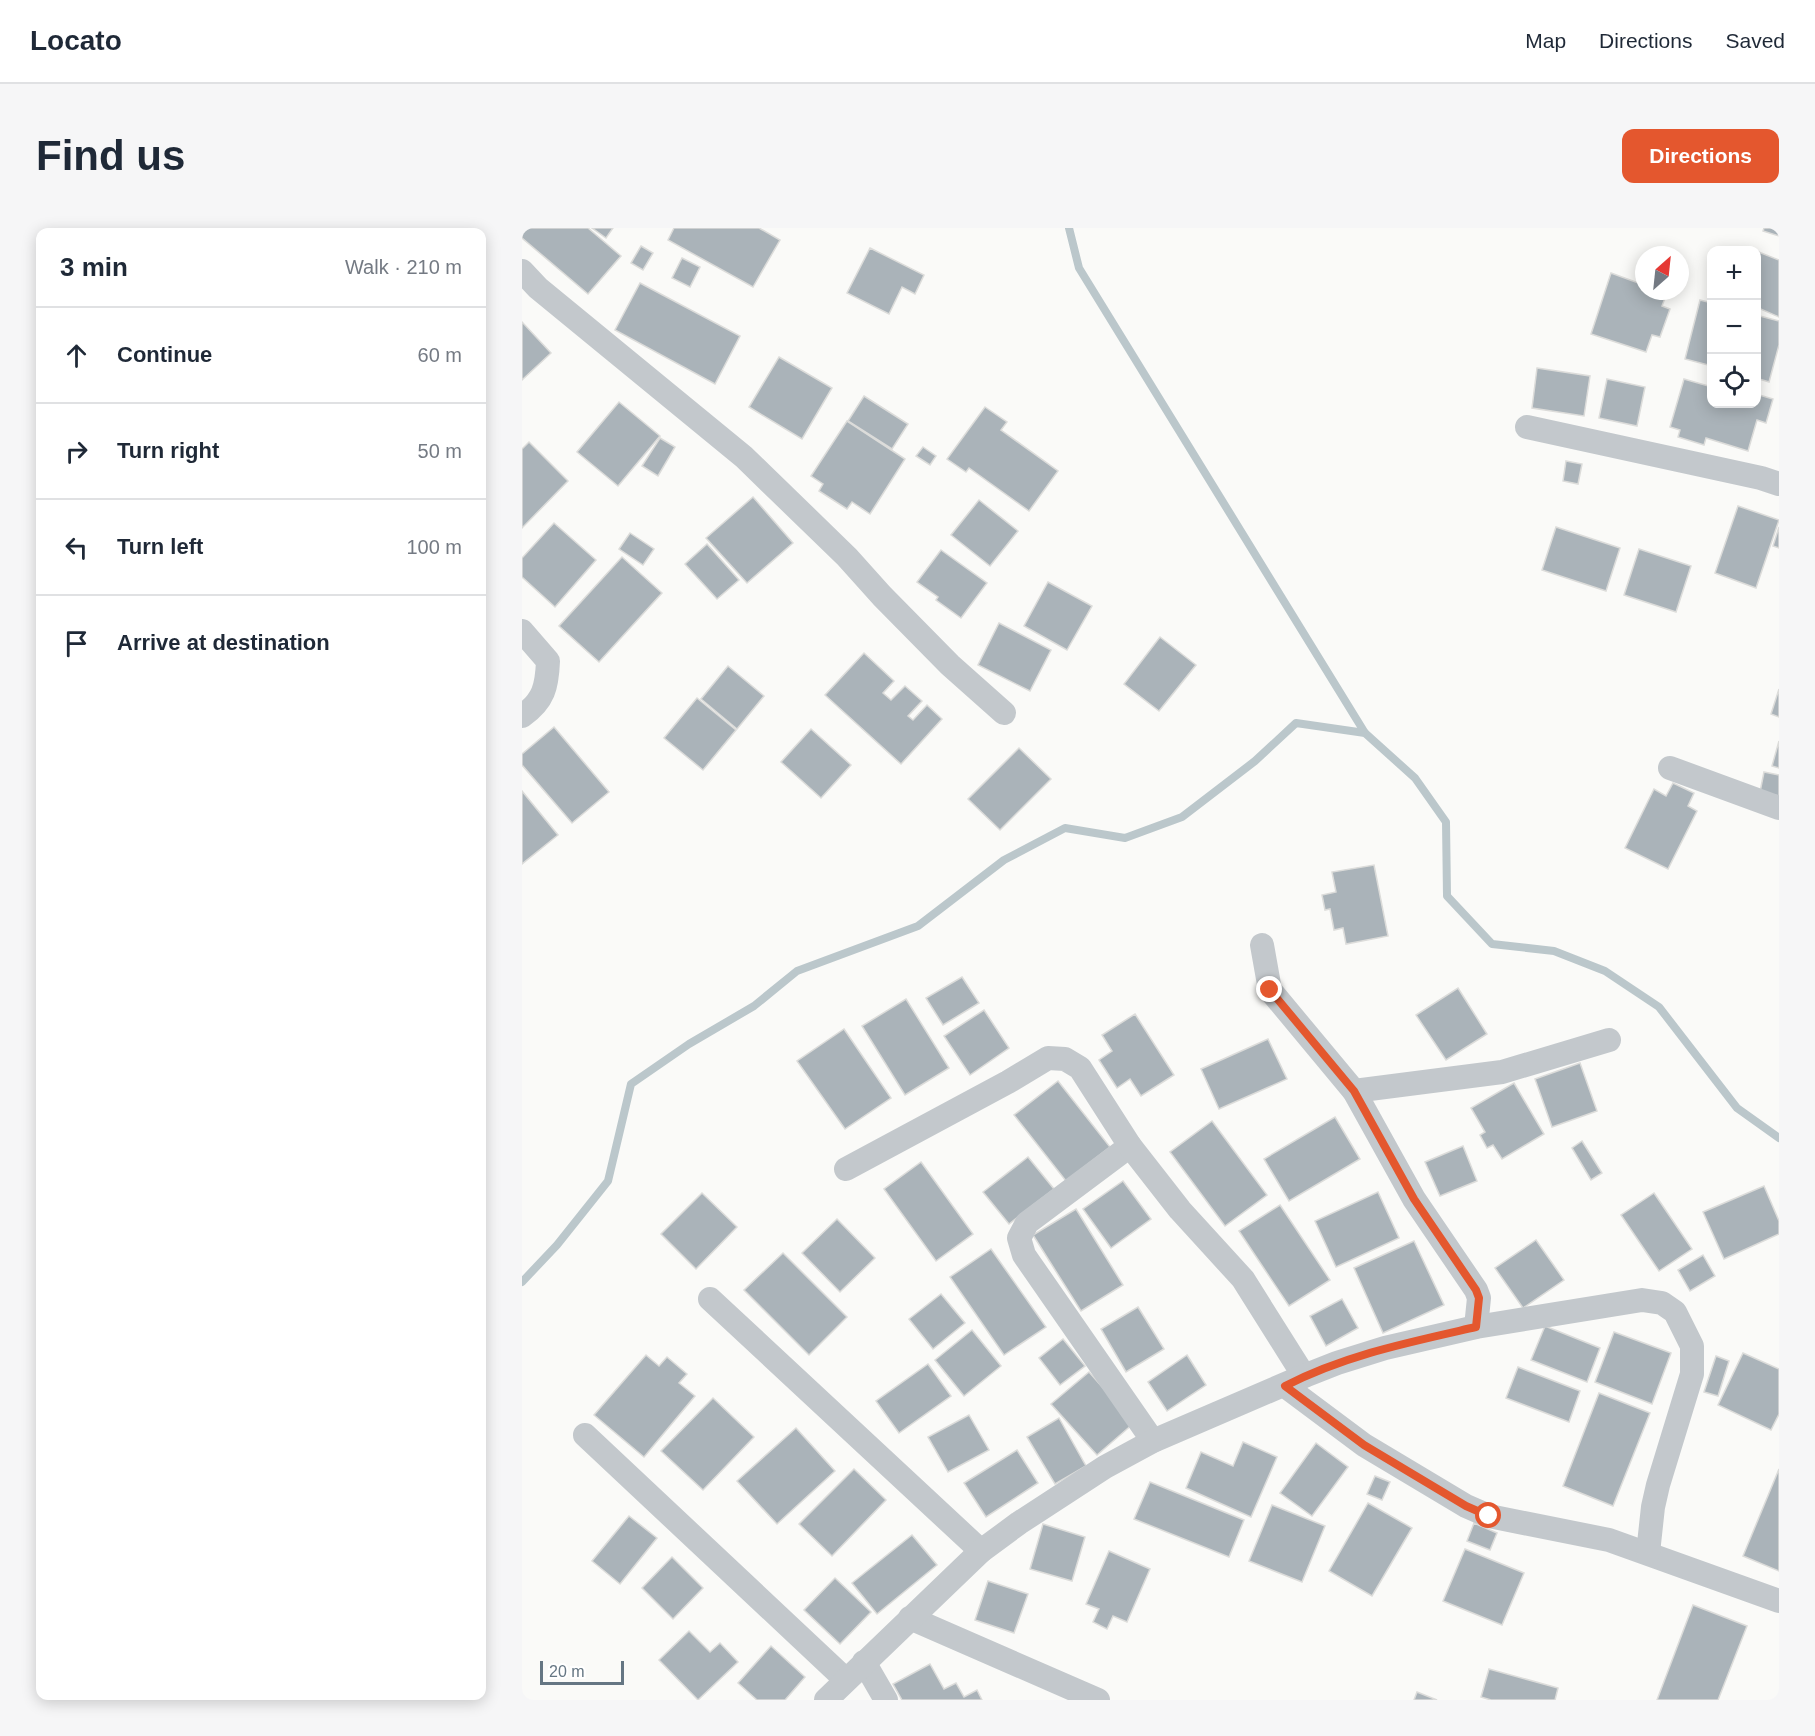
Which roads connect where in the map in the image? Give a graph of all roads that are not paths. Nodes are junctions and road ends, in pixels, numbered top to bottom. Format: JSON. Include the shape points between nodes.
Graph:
{"nodes":[{"id":1,"x":522,"y":271,"type":"edge"},
{"id":2,"x":1527,"y":427,"type":"dead end"},
{"id":3,"x":1779,"y":484,"type":"edge"},
{"id":4,"x":522,"y":631,"type":"edge"},
{"id":5,"x":1004,"y":713,"type":"dead end"},
{"id":6,"x":522,"y":716,"type":"edge"},
{"id":7,"x":1670,"y":768,"type":"dead end"},
{"id":8,"x":1779,"y":808,"type":"edge"},
{"id":9,"x":1262,"y":945,"type":"dead end"},
{"id":10,"x":1609,"y":1040,"type":"dead end"},
{"id":11,"x":1354,"y":1091,"type":"junction"},
{"id":12,"x":1130,"y":1146,"type":"junction"},
{"id":13,"x":846,"y":1169,"type":"dead end"},
{"id":14,"x":710,"y":1299,"type":"dead end"},
{"id":15,"x":1476,"y":1327,"type":"junction"},
{"id":16,"x":1295,"y":1381,"type":"junction"},
{"id":17,"x":585,"y":1435,"type":"dead end"},
{"id":18,"x":1153,"y":1442,"type":"junction"},
{"id":19,"x":981,"y":1551,"type":"junction"},
{"id":20,"x":1648,"y":1553,"type":"junction"},
{"id":21,"x":1779,"y":1601,"type":"edge"},
{"id":22,"x":910,"y":1618,"type":"junction"},
{"id":23,"x":864,"y":1662,"type":"junction"},
{"id":24,"x":846,"y":1680,"type":"junction"},
{"id":25,"x":826,"y":1700,"type":"edge"},
{"id":26,"x":886,"y":1700,"type":"edge"},
{"id":27,"x":1098,"y":1700,"type":"edge"}],
"edges":[{"from":1,"to":5,"type":"street","via":[[744,457],[950,665]]},
{"from":2,"to":3,"type":"street"},
{"from":4,"to":6,"type":"street","via":[[548,661],[547,685],[533,709]]},
{"from":7,"to":8,"type":"street"},
{"from":9,"to":11,"type":"street","via":[[1270,990]]},
{"from":10,"to":11,"type":"street","via":[[1502,1072]]},
{"from":11,"to":15,"type":"street","via":[[1414,1199],[1476,1290]]},
{"from":12,"to":13,"type":"street","via":[[1080,1068],[1065,1059],[1048,1058]]},
{"from":12,"to":16,"type":"street","via":[[1180,1210],[1243,1279]]},
{"from":12,"to":18,"type":"street","via":[[1027,1223],[1019,1238],[1024,1256]]},
{"from":14,"to":19,"type":"street"},
{"from":15,"to":16,"type":"street","via":[[1385,1348]]},
{"from":15,"to":20,"type":"street","via":[[1642,1300],[1662,1303],[1675,1312],[1692,1346],[1692,1374],[1658,1485]]},
{"from":16,"to":18,"type":"street"},
{"from":16,"to":20,"type":"street","via":[[1364,1445],[1466,1506],[1489,1516],[1609,1540]]},
{"from":17,"to":24,"type":"street"},
{"from":18,"to":19,"type":"street","via":[[1076,1486]]},
{"from":19,"to":22,"type":"street"},
{"from":20,"to":21,"type":"street"},
{"from":22,"to":23,"type":"street"},
{"from":22,"to":27,"type":"street"},
{"from":23,"to":24,"type":"street"},
{"from":23,"to":26,"type":"street"},
{"from":24,"to":25,"type":"street"}]}
